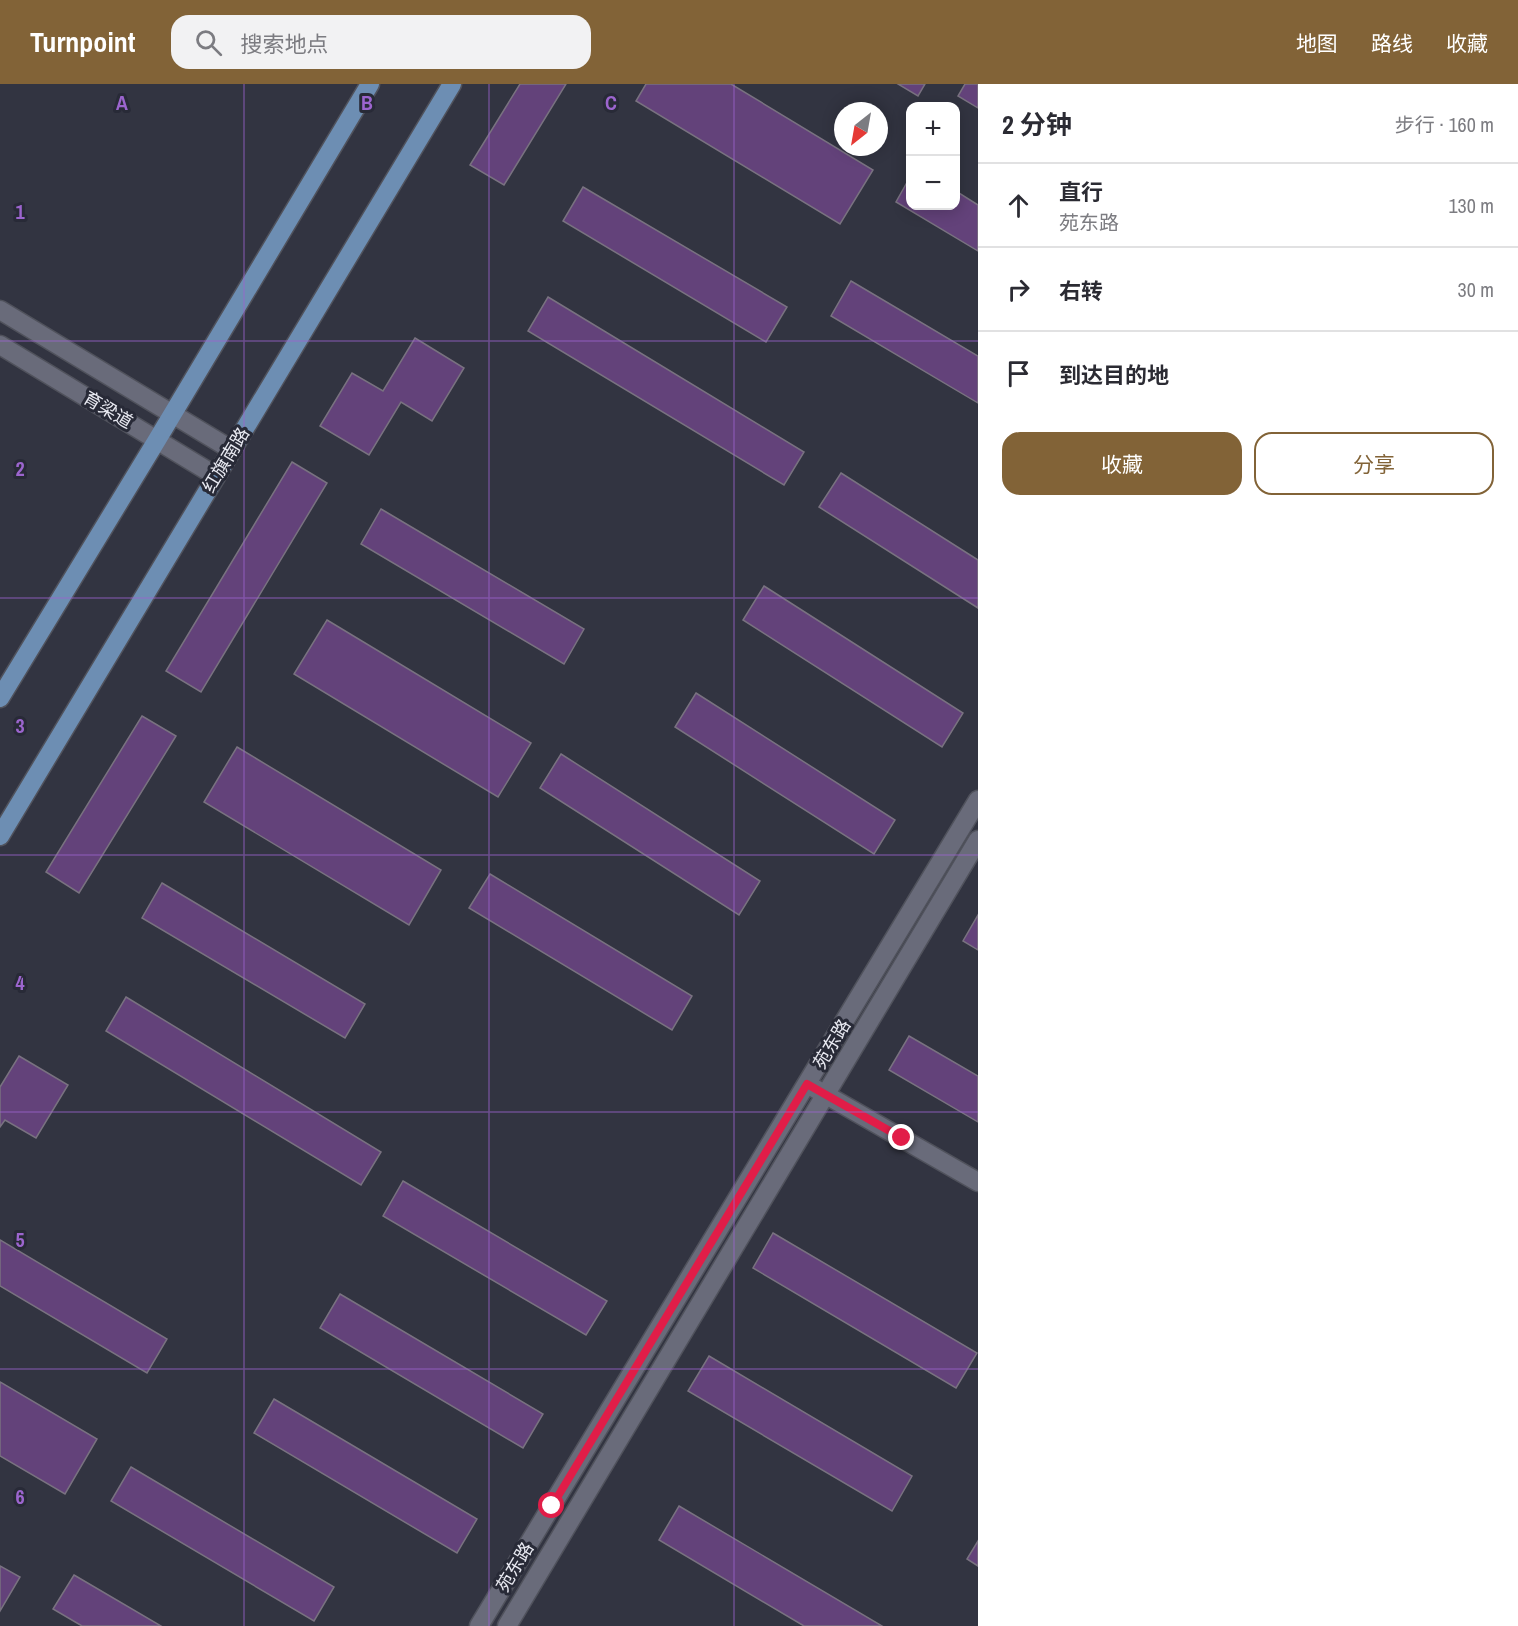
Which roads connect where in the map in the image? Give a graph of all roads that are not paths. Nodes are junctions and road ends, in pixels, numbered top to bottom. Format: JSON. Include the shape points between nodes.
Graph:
{"nodes":[{"id":1,"x":370,"y":84,"type":"edge"},
{"id":2,"x":452,"y":84,"type":"edge"},
{"id":3,"x":0,"y":310,"type":"edge"},
{"id":4,"x":0,"y":345,"type":"edge"},
{"id":5,"x":173,"y":414,"type":"junction"},
{"id":6,"x":157,"y":441,"type":"junction"},
{"id":7,"x":232,"y":450,"type":"junction"},
{"id":8,"x":216,"y":476,"type":"junction"},
{"id":9,"x":0,"y":698,"type":"edge"},
{"id":10,"x":978,"y":800,"type":"edge"},
{"id":11,"x":0,"y":836,"type":"edge"},
{"id":12,"x":978,"y":840,"type":"edge"},
{"id":13,"x":807,"y":1084,"type":"junction"},
{"id":14,"x":825,"y":1094,"type":"junction"},
{"id":15,"x":978,"y":1182,"type":"edge"},
{"id":16,"x":479,"y":1626,"type":"edge"},
{"id":17,"x":507,"y":1626,"type":"edge"}],
"edges":[{"from":1,"to":5,"type":"main road"},
{"from":2,"to":7,"type":"main road","name":"红旗南路"},
{"from":3,"to":5,"type":"street"},
{"from":4,"to":6,"type":"street","name":"育梁道"},
{"from":5,"to":6,"type":"main road"},
{"from":5,"to":7,"type":"street"},
{"from":6,"to":8,"type":"street","name":"育梁道"},
{"from":6,"to":9,"type":"main road"},
{"from":7,"to":8,"type":"main road","name":"红旗南路"},
{"from":8,"to":11,"type":"main road","name":"红旗南路"},
{"from":10,"to":13,"type":"street","name":"苑东路"},
{"from":12,"to":14,"type":"street","name":"苑东路"},
{"from":13,"to":14,"type":"street"},
{"from":13,"to":16,"type":"street","name":"苑东路"},
{"from":14,"to":15,"type":"street"},
{"from":14,"to":17,"type":"street","name":"苑东路"}]}
